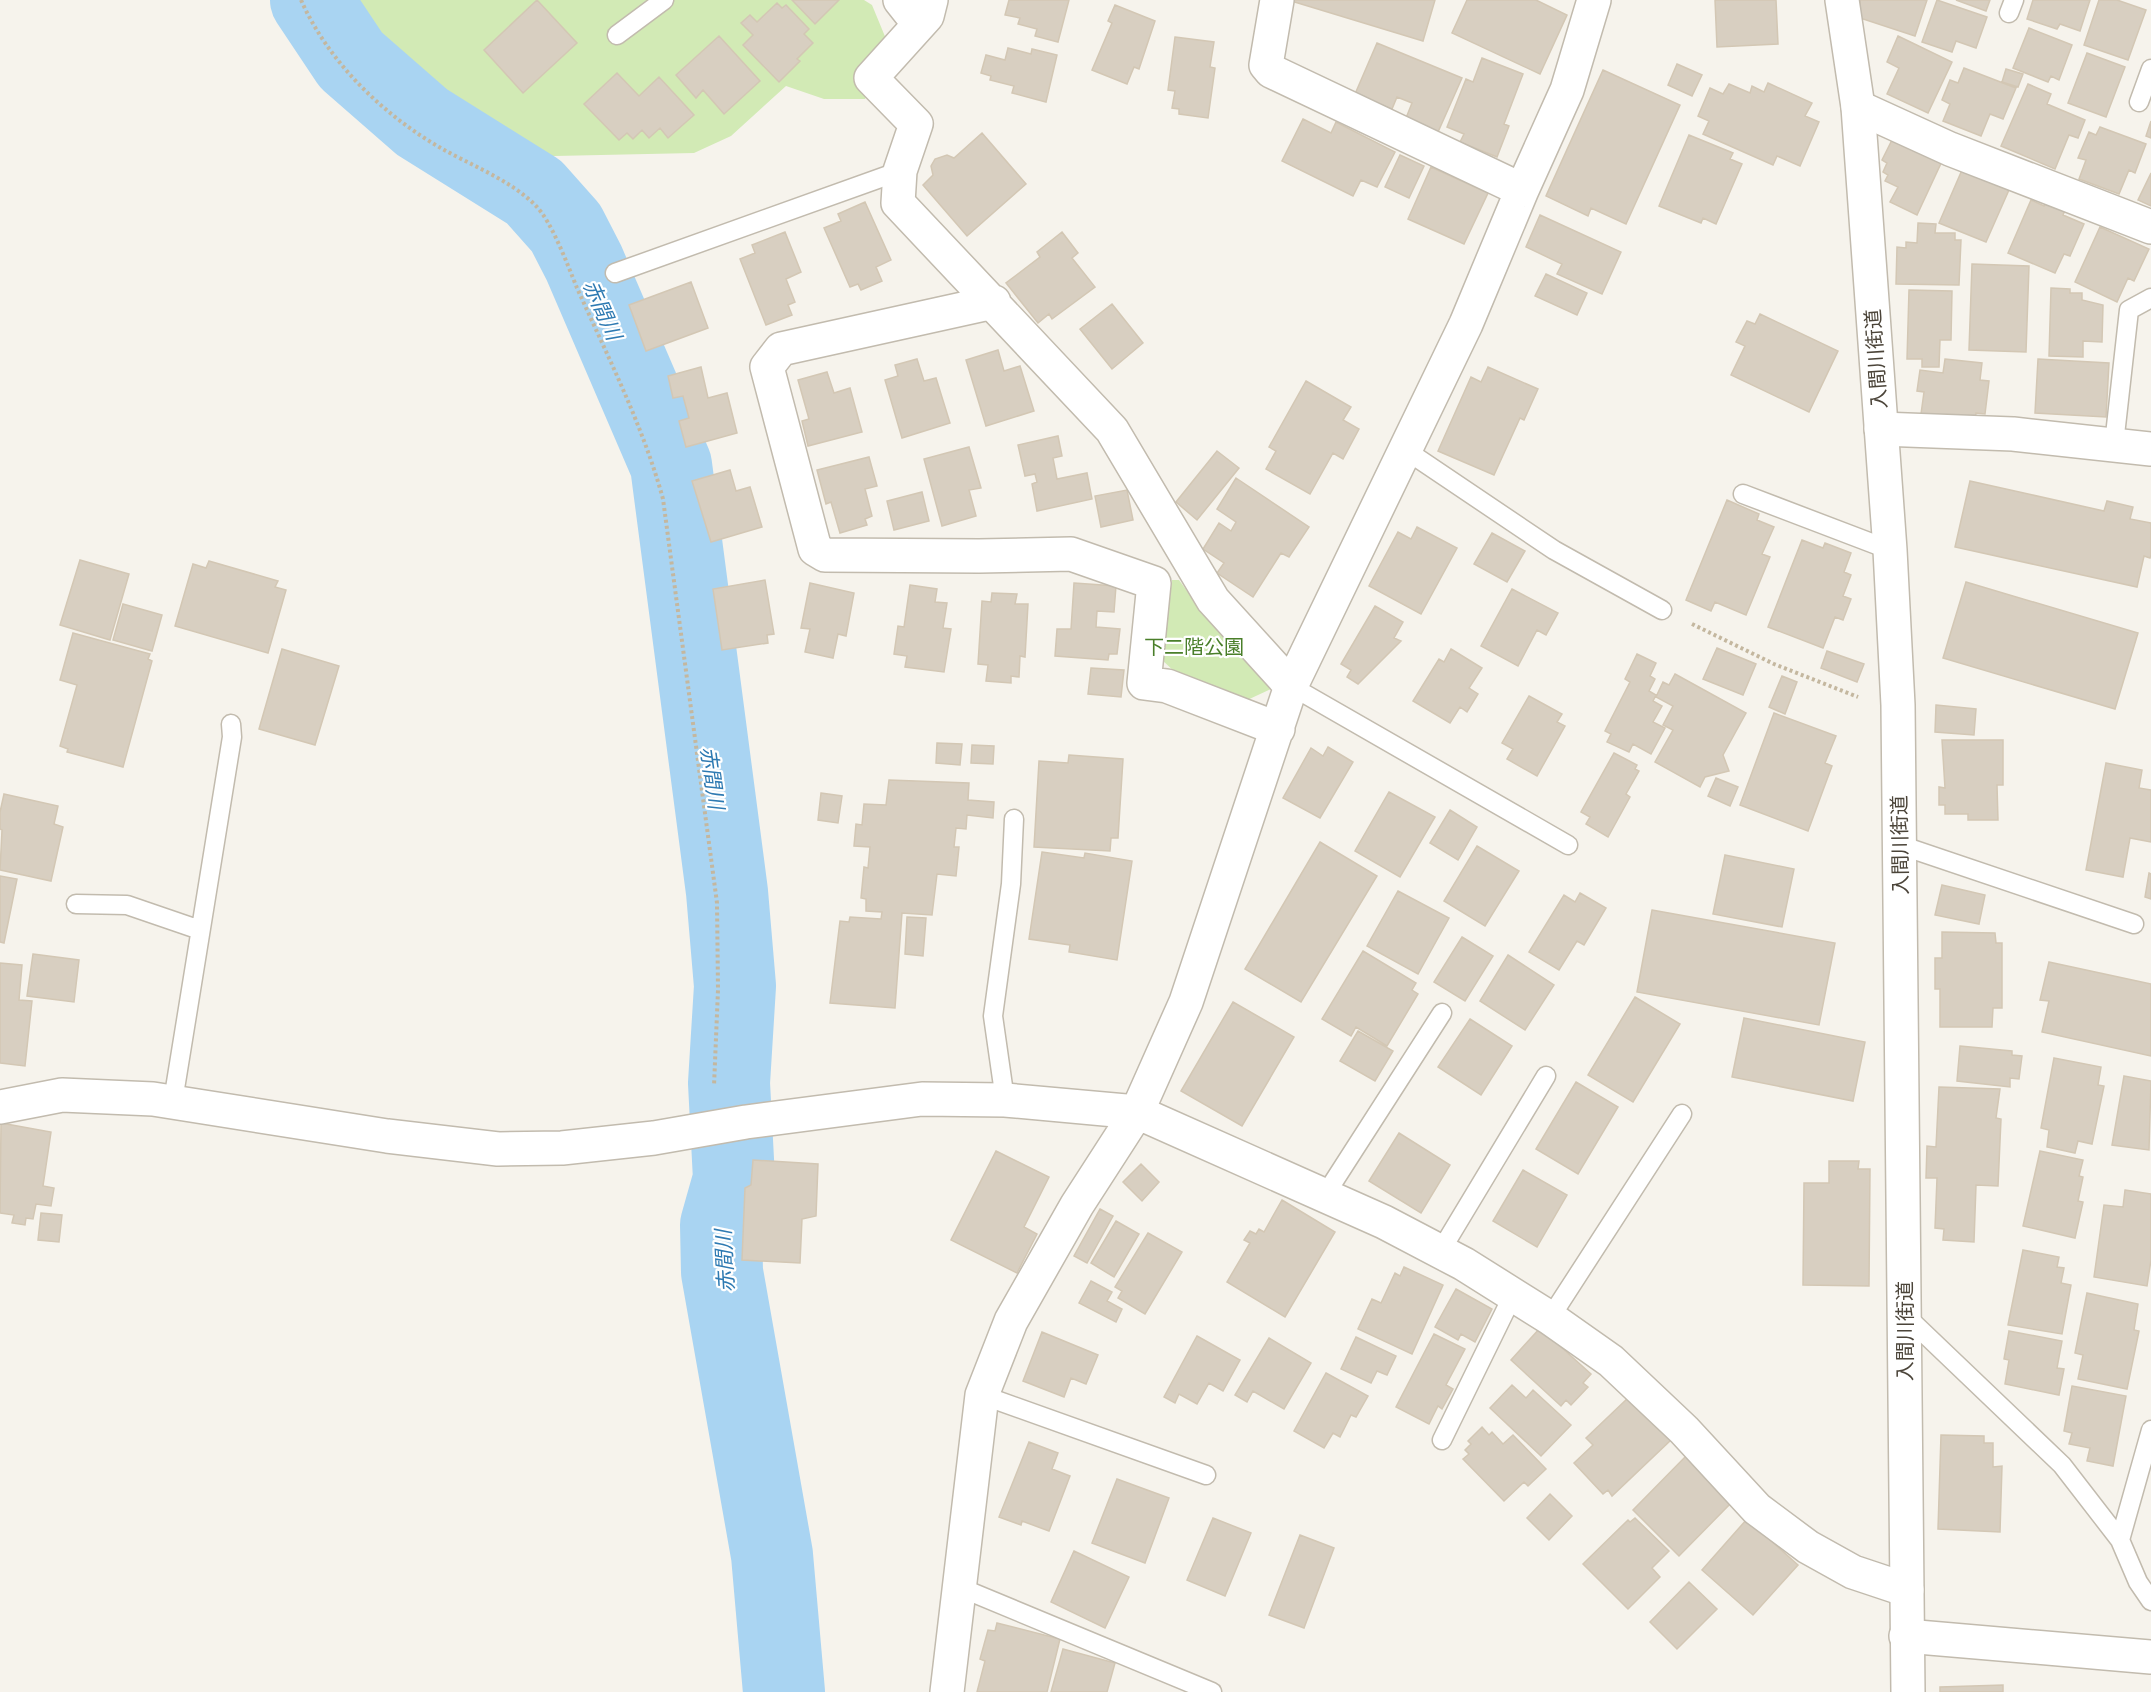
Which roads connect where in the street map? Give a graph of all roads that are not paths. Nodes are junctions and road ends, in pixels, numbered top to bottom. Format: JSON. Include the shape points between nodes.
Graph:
{"nodes":[{"id":1,"x":664,"y":0,"type":"edge"},
{"id":2,"x":1277,"y":0,"type":"edge"},
{"id":3,"x":1594,"y":0,"type":"edge"},
{"id":4,"x":1842,"y":0,"type":"edge"},
{"id":5,"x":917,"y":8,"type":"edge"},
{"id":6,"x":616,"y":35,"type":"dead end"},
{"id":7,"x":2151,"y":69,"type":"edge"},
{"id":8,"x":2139,"y":102,"type":"dead end"},
{"id":9,"x":1858,"y":107,"type":"junction"},
{"id":10,"x":900,"y":171,"type":"junction"},
{"id":11,"x":1522,"y":190,"type":"junction"},
{"id":12,"x":2151,"y":227,"type":"edge"},
{"id":13,"x":615,"y":273,"type":"dead end"},
{"id":14,"x":2151,"y":298,"type":"edge"},
{"id":15,"x":994,"y":302,"type":"junction"},
{"id":16,"x":1881,"y":429,"type":"junction"},
{"id":17,"x":2114,"y":444,"type":"junction"},
{"id":18,"x":2151,"y":449,"type":"edge"},
{"id":19,"x":1407,"y":451,"type":"junction"},
{"id":20,"x":1743,"y":494,"type":"dead end"},
{"id":21,"x":1890,"y":550,"type":"junction"},
{"id":22,"x":1662,"y":610,"type":"road end"},
{"id":23,"x":1291,"y":686,"type":"junction"},
{"id":24,"x":231,"y":724,"type":"dead end"},
{"id":25,"x":1278,"y":729,"type":"junction"},
{"id":26,"x":1014,"y":819,"type":"dead end"},
{"id":27,"x":1568,"y":845,"type":"dead end"},
{"id":28,"x":1900,"y":845,"type":"junction"},
{"id":29,"x":76,"y":904,"type":"dead end"},
{"id":30,"x":2134,"y":924,"type":"dead end"},
{"id":31,"x":200,"y":930,"type":"junction"},
{"id":32,"x":1442,"y":1013,"type":"dead end"},
{"id":33,"x":1546,"y":1076,"type":"dead end"},
{"id":34,"x":1005,"y":1100,"type":"junction"},
{"id":35,"x":173,"y":1101,"type":"junction"},
{"id":36,"x":0,"y":1107,"type":"edge"},
{"id":37,"x":1137,"y":1112,"type":"junction"},
{"id":38,"x":1682,"y":1114,"type":"dead end"},
{"id":39,"x":1325,"y":1195,"type":"junction"},
{"id":40,"x":1440,"y":1252,"type":"junction"},
{"id":41,"x":1513,"y":1295,"type":"junction"},
{"id":42,"x":1905,"y":1316,"type":"junction"},
{"id":43,"x":1550,"y":1318,"type":"junction"},
{"id":44,"x":982,"y":1395,"type":"junction"},
{"id":45,"x":2151,"y":1430,"type":"edge"},
{"id":46,"x":1442,"y":1440,"type":"dead end"},
{"id":47,"x":1206,"y":1475,"type":"dead end"},
{"id":48,"x":2120,"y":1540,"type":"junction"},
{"id":49,"x":959,"y":1587,"type":"junction"},
{"id":50,"x":1907,"y":1590,"type":"junction"},
{"id":51,"x":2151,"y":1601,"type":"edge"},
{"id":52,"x":1906,"y":1636,"type":"junction"},
{"id":53,"x":2151,"y":1657,"type":"edge"},
{"id":54,"x":947,"y":1692,"type":"edge"},
{"id":55,"x":1212,"y":1692,"type":"edge"},
{"id":56,"x":1908,"y":1692,"type":"edge"}],
"edges":[{"from":1,"to":6,"type":"lane"},
{"from":2,"to":11,"type":"street","via":[[1266,65],[1271,71]]},
{"from":3,"to":11,"type":"street","via":[[1567,90]]},
{"from":4,"to":9,"type":"street","name":"入間川街道"},
{"from":5,"to":10,"type":"street","via":[[871,78],[915,124]]},
{"from":7,"to":8,"type":"lane"},
{"from":9,"to":12,"type":"street","via":[[1950,149]]},
{"from":9,"to":16,"type":"street","name":"入間川街道"},
{"from":10,"to":13,"type":"lane"},
{"from":10,"to":15,"type":"street","via":[[898,203]]},
{"from":11,"to":19,"type":"street"},
{"from":14,"to":17,"type":"lane","via":[[2129,310]]},
{"from":15,"to":23,"type":"street","via":[[1112,430],[1213,600]]},
{"from":15,"to":25,"type":"street","via":[[781,349],[767,367],[815,549],[825,555],[1071,554],[1154,583],[1144,683],[1167,686]]},
{"from":16,"to":17,"type":"street","via":[[2013,434]]},
{"from":16,"to":21,"type":"street","name":"入間川街道"},
{"from":17,"to":18,"type":"street"},
{"from":19,"to":22,"type":"lane","via":[[1554,550]]},
{"from":19,"to":23,"type":"street"},
{"from":20,"to":21,"type":"lane"},
{"from":21,"to":28,"type":"street","name":"入間川街道"},
{"from":23,"to":25,"type":"street"},
{"from":23,"to":27,"type":"lane"},
{"from":24,"to":31,"type":"lane"},
{"from":25,"to":37,"type":"street","via":[[1186,1002]]},
{"from":26,"to":34,"type":"lane","via":[[1011,884],[993,1016]]},
{"from":28,"to":30,"type":"lane"},
{"from":28,"to":42,"type":"street","name":"入間川街道"},
{"from":29,"to":31,"type":"lane","via":[[127,905]]},
{"from":31,"to":35,"type":"lane"},
{"from":32,"to":39,"type":"lane"},
{"from":33,"to":40,"type":"lane"},
{"from":34,"to":35,"type":"street","via":[[922,1099],[562,1148],[498,1149],[387,1136]]},
{"from":34,"to":37,"type":"street"},
{"from":35,"to":36,"type":"street","via":[[62,1095]]},
{"from":37,"to":39,"type":"street"},
{"from":37,"to":44,"type":"street","via":[[1077,1205],[1011,1321]]},
{"from":38,"to":43,"type":"lane"},
{"from":39,"to":40,"type":"street"},
{"from":40,"to":41,"type":"street"},
{"from":41,"to":43,"type":"street"},
{"from":41,"to":46,"type":"lane"},
{"from":42,"to":48,"type":"lane","via":[[2062,1465]]},
{"from":42,"to":50,"type":"street","name":"入間川街道"},
{"from":43,"to":50,"type":"street","via":[[1611,1361],[1757,1509],[1808,1547],[1853,1572]]},
{"from":44,"to":47,"type":"lane"},
{"from":44,"to":49,"type":"street"},
{"from":45,"to":48,"type":"lane"},
{"from":48,"to":51,"type":"lane"},
{"from":49,"to":54,"type":"street"},
{"from":49,"to":55,"type":"lane"},
{"from":50,"to":52,"type":"street","name":"入間川街道"},
{"from":52,"to":53,"type":"street"},
{"from":52,"to":56,"type":"street","name":"入間川街道"}]}
